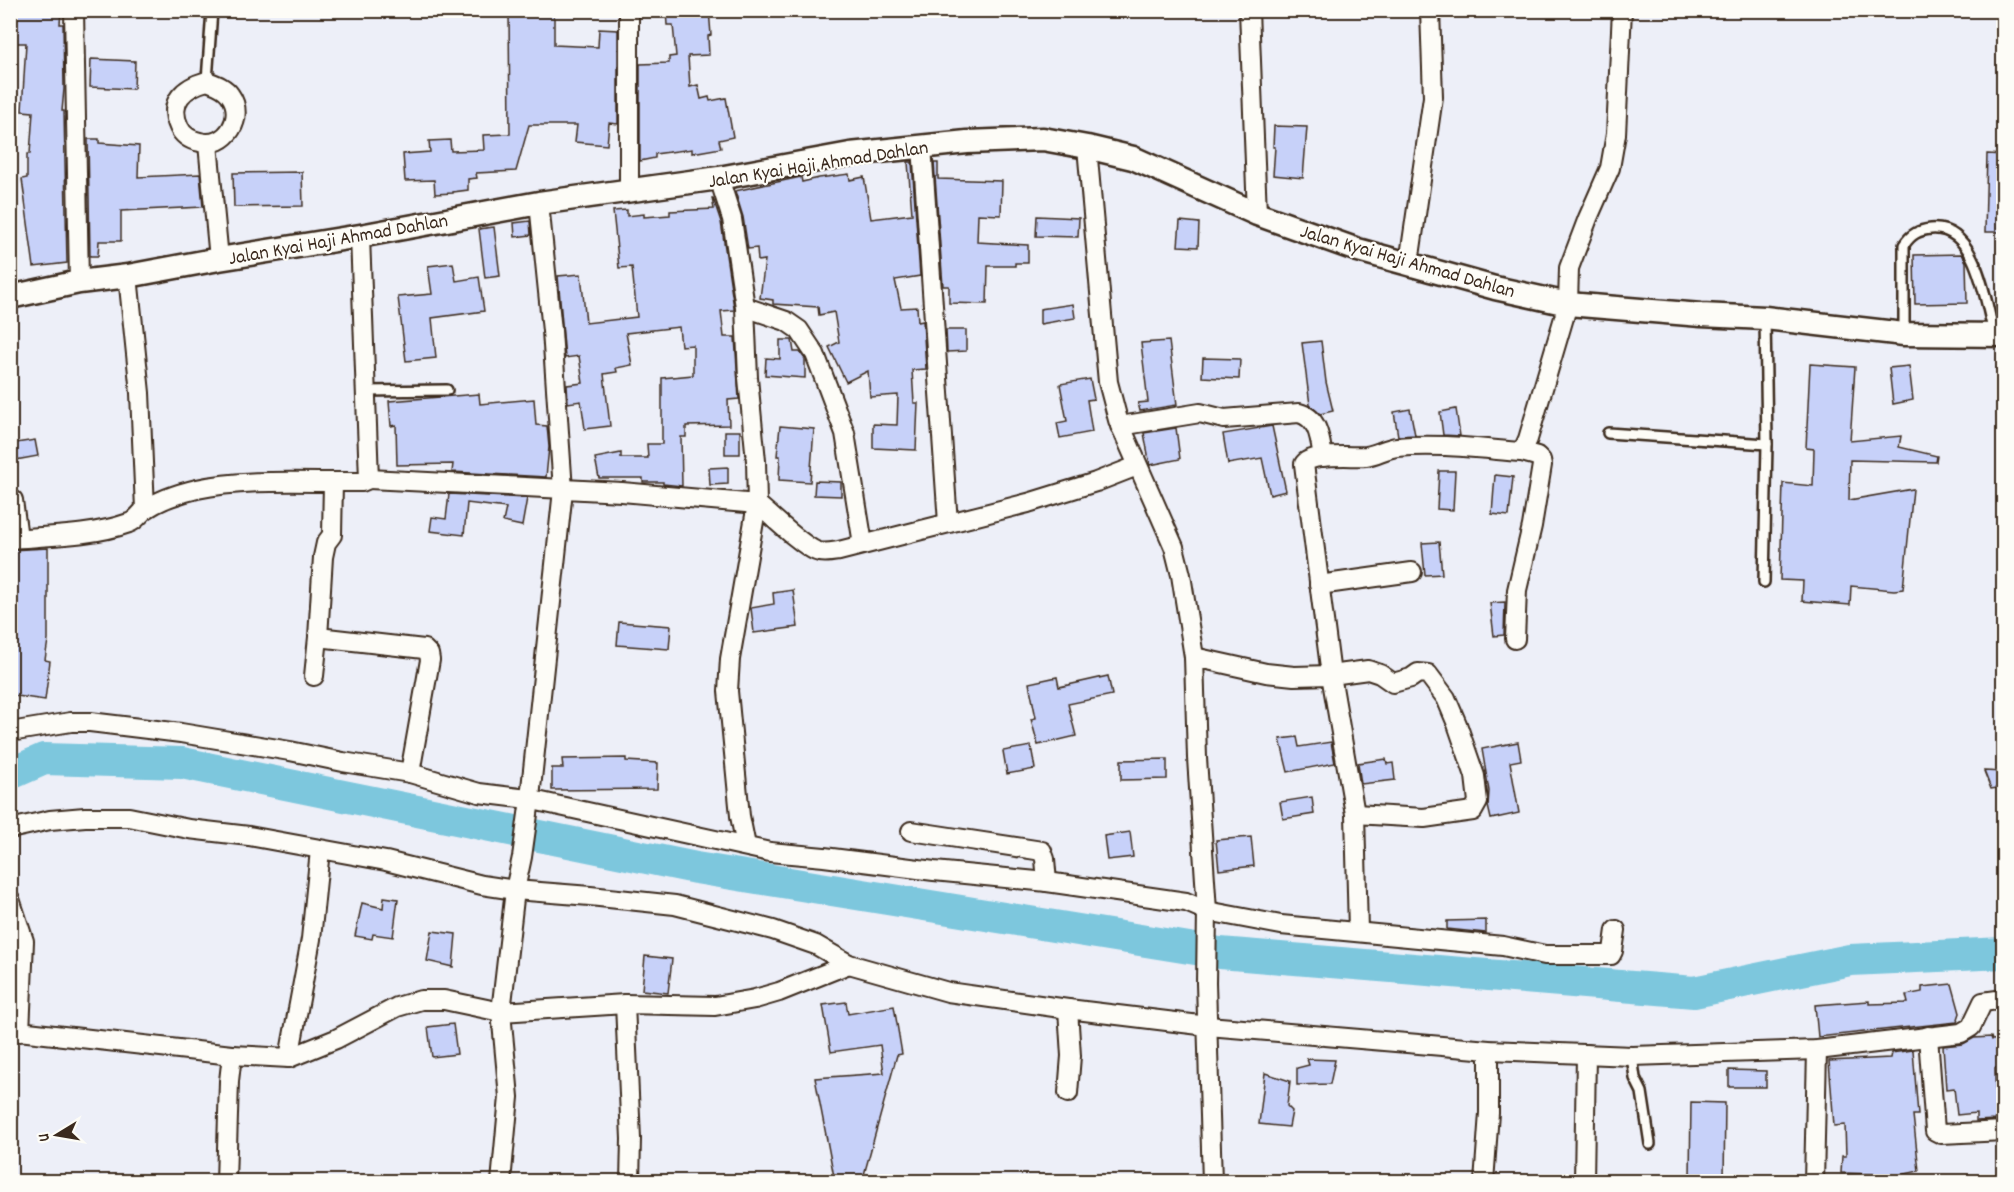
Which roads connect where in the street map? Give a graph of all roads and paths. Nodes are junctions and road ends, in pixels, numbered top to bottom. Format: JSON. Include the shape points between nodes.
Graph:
{"nodes":[{"id":1,"x":74,"y":10,"type":"edge"},
{"id":2,"x":212,"y":10,"type":"edge"},
{"id":3,"x":629,"y":10,"type":"edge"},
{"id":4,"x":1249,"y":10,"type":"edge"},
{"id":5,"x":1430,"y":10,"type":"edge"},
{"id":6,"x":1622,"y":10,"type":"edge"},
{"id":7,"x":207,"y":81,"type":"junction"},
{"id":8,"x":208,"y":144,"type":"junction"},
{"id":9,"x":922,"y":146,"type":"junction"},
{"id":10,"x":1088,"y":147,"type":"junction"},
{"id":11,"x":719,"y":178,"type":"junction"},
{"id":12,"x":629,"y":190,"type":"junction"},
{"id":13,"x":539,"y":203,"type":"junction"},
{"id":14,"x":1257,"y":214,"type":"junction"},
{"id":15,"x":360,"y":236,"type":"junction"},
{"id":16,"x":219,"y":259,"type":"junction"},
{"id":17,"x":1409,"y":263,"type":"junction"},
{"id":18,"x":128,"y":276,"type":"junction"},
{"id":19,"x":79,"y":282,"type":"junction"},
{"id":20,"x":10,"y":297,"type":"edge"},
{"id":21,"x":1568,"y":304,"type":"junction"},
{"id":22,"x":744,"y":307,"type":"junction"},
{"id":23,"x":1765,"y":318,"type":"junction"},
{"id":24,"x":1904,"y":334,"type":"junction"},
{"id":25,"x":1999,"y":336,"type":"edge"},
{"id":26,"x":447,"y":390,"type":"dead end"},
{"id":27,"x":365,"y":391,"type":"junction"},
{"id":28,"x":1120,"y":426,"type":"junction"},
{"id":29,"x":1608,"y":433,"type":"dead end"},
{"id":30,"x":1767,"y":444,"type":"junction"},
{"id":31,"x":1522,"y":452,"type":"junction"},
{"id":32,"x":1323,"y":457,"type":"junction"},
{"id":33,"x":1137,"y":466,"type":"junction"},
{"id":34,"x":369,"y":479,"type":"junction"},
{"id":35,"x":333,"y":482,"type":"junction"},
{"id":36,"x":563,"y":490,"type":"junction"},
{"id":37,"x":13,"y":500,"type":"dead end"},
{"id":38,"x":757,"y":504,"type":"junction"},
{"id":39,"x":145,"y":509,"type":"junction"},
{"id":40,"x":948,"y":523,"type":"junction"},
{"id":41,"x":14,"y":538,"type":"edge"},
{"id":42,"x":863,"y":544,"type":"junction"},
{"id":43,"x":1412,"y":572,"type":"dead end"},
{"id":44,"x":1764,"y":582,"type":"dead end"},
{"id":45,"x":1319,"y":585,"type":"junction"},
{"id":46,"x":318,"y":637,"type":"junction"},
{"id":47,"x":1515,"y":639,"type":"dead end"},
{"id":48,"x":1194,"y":657,"type":"junction"},
{"id":49,"x":1331,"y":675,"type":"junction"},
{"id":50,"x":314,"y":676,"type":"dead end"},
{"id":51,"x":10,"y":732,"type":"edge"},
{"id":52,"x":410,"y":773,"type":"junction"},
{"id":53,"x":529,"y":803,"type":"junction"},
{"id":54,"x":1355,"y":814,"type":"junction"},
{"id":55,"x":10,"y":830,"type":"edge"},
{"id":56,"x":911,"y":831,"type":"dead end"},
{"id":57,"x":746,"y":846,"type":"junction"},
{"id":58,"x":320,"y":850,"type":"junction"},
{"id":59,"x":1047,"y":882,"type":"junction"},
{"id":60,"x":515,"y":890,"type":"junction"},
{"id":61,"x":10,"y":899,"type":"edge"},
{"id":62,"x":1207,"y":916,"type":"junction"},
{"id":63,"x":1616,"y":930,"type":"dead end"},
{"id":64,"x":1359,"y":931,"type":"junction"},
{"id":65,"x":849,"y":964,"type":"junction"},
{"id":66,"x":2004,"y":999,"type":"edge"},
{"id":67,"x":625,"y":1004,"type":"junction"},
{"id":68,"x":1068,"y":1010,"type":"junction"},
{"id":69,"x":501,"y":1012,"type":"junction"},
{"id":70,"x":1208,"y":1026,"type":"junction"},
{"id":71,"x":15,"y":1031,"type":"edge"},
{"id":72,"x":1928,"y":1036,"type":"junction"},
{"id":73,"x":1489,"y":1050,"type":"junction"},
{"id":74,"x":1817,"y":1050,"type":"junction"},
{"id":75,"x":1586,"y":1054,"type":"junction"},
{"id":76,"x":232,"y":1055,"type":"junction"},
{"id":77,"x":1632,"y":1056,"type":"junction"},
{"id":78,"x":289,"y":1058,"type":"junction"},
{"id":79,"x":1068,"y":1093,"type":"dead end"},
{"id":80,"x":2004,"y":1131,"type":"edge"},
{"id":81,"x":1650,"y":1144,"type":"dead end"},
{"id":82,"x":226,"y":1182,"type":"edge"},
{"id":83,"x":501,"y":1182,"type":"edge"},
{"id":84,"x":630,"y":1182,"type":"edge"},
{"id":85,"x":1212,"y":1182,"type":"edge"},
{"id":86,"x":1484,"y":1182,"type":"edge"},
{"id":87,"x":1584,"y":1182,"type":"edge"},
{"id":88,"x":1814,"y":1182,"type":"edge"}],
"edges":[{"from":1,"to":19,"type":"street"},
{"from":2,"to":7,"type":"lane"},
{"from":3,"to":12,"type":"street"},
{"from":4,"to":14,"type":"street"},
{"from":5,"to":17,"type":"street","via":[[1433,96]]},
{"from":6,"to":21,"type":"street","via":[[1616,134],[1610,168],[1569,268]]},
{"from":7,"to":8,"type":"street","via":[[230,94],[236,106],[236,120],[229,133]]},
{"from":7,"to":8,"type":"street","via":[[192,85],[181,94],[175,106],[175,120],[191,141]]},
{"from":8,"to":16,"type":"street"},
{"from":9,"to":10,"type":"street","name":"Jalan Kyai Haji Ahmad Dahlan","via":[[1043,139]]},
{"from":9,"to":11,"type":"street","name":"Jalan Kyai Haji Ahmad Dahlan","via":[[850,154]]},
{"from":9,"to":40,"type":"street"},
{"from":10,"to":14,"type":"street","name":"Jalan Kyai Haji Ahmad Dahlan","via":[[1133,158]]},
{"from":10,"to":28,"type":"street","via":[[1108,381]]},
{"from":11,"to":12,"type":"street","name":"Jalan Kyai Haji Ahmad Dahlan"},
{"from":11,"to":22,"type":"street","via":[[732,219]]},
{"from":12,"to":13,"type":"street","name":"Jalan Kyai Haji Ahmad Dahlan"},
{"from":13,"to":15,"type":"street","name":"Jalan Kyai Haji Ahmad Dahlan"},
{"from":13,"to":36,"type":"street"},
{"from":14,"to":17,"type":"street","name":"Jalan Kyai Haji Ahmad Dahlan","via":[[1358,250]]},
{"from":15,"to":16,"type":"street","name":"Jalan Kyai Haji Ahmad Dahlan"},
{"from":15,"to":27,"type":"street"},
{"from":16,"to":18,"type":"street","name":"Jalan Kyai Haji Ahmad Dahlan"},
{"from":17,"to":21,"type":"street","name":"Jalan Kyai Haji Ahmad Dahlan"},
{"from":18,"to":19,"type":"street","name":"Jalan Kyai Haji Ahmad Dahlan"},
{"from":18,"to":39,"type":"street","via":[[140,393]]},
{"from":19,"to":20,"type":"street","name":"Jalan Kyai Haji Ahmad Dahlan"},
{"from":21,"to":23,"type":"street","name":"Jalan Kyai Haji Ahmad Dahlan"},
{"from":21,"to":31,"type":"street"},
{"from":22,"to":38,"type":"street"},
{"from":22,"to":42,"type":"street","via":[[786,321],[799,330],[814,354],[845,433]]},
{"from":23,"to":24,"type":"street","name":"Jalan Kyai Haji Ahmad Dahlan"},
{"from":23,"to":30,"type":"lane"},
{"from":24,"to":25,"type":"street","name":"Jalan Kyai Haji Ahmad Dahlan"},
{"from":24,"to":25,"type":"lane","via":[[1904,245],[1917,232],[1941,229],[1969,249]]},
{"from":26,"to":27,"type":"lane"},
{"from":27,"to":34,"type":"street"},
{"from":28,"to":32,"type":"street","via":[[1200,412],[1216,418],[1299,413],[1314,423]]},
{"from":28,"to":33,"type":"street"},
{"from":29,"to":30,"type":"lane"},
{"from":30,"to":44,"type":"lane"},
{"from":31,"to":32,"type":"street","via":[[1417,445],[1393,447],[1368,456]]},
{"from":31,"to":47,"type":"street","via":[[1536,456],[1542,465],[1517,590]]},
{"from":32,"to":45,"type":"street","via":[[1309,458],[1304,464]]},
{"from":33,"to":40,"type":"street","via":[[1028,503]]},
{"from":33,"to":48,"type":"street","via":[[1174,547]]},
{"from":34,"to":35,"type":"street"},
{"from":34,"to":36,"type":"street"},
{"from":35,"to":39,"type":"street","via":[[230,484],[176,494]]},
{"from":35,"to":46,"type":"street","via":[[332,535],[323,557]]},
{"from":36,"to":38,"type":"street"},
{"from":36,"to":53,"type":"street"},
{"from":37,"to":41,"type":"street"},
{"from":38,"to":42,"type":"street","via":[[817,551],[839,551]]},
{"from":38,"to":57,"type":"street","via":[[728,691]]},
{"from":39,"to":41,"type":"street","via":[[132,522],[105,529]]},
{"from":40,"to":42,"type":"street"},
{"from":43,"to":45,"type":"street"},
{"from":45,"to":49,"type":"street"},
{"from":46,"to":50,"type":"street"},
{"from":46,"to":52,"type":"street","via":[[424,649],[429,654]]},
{"from":48,"to":49,"type":"street","via":[[1266,673]]},
{"from":48,"to":62,"type":"street"},
{"from":49,"to":54,"type":"street"},
{"from":49,"to":54,"type":"street","via":[[1368,670],[1393,683],[1418,673],[1428,674],[1446,698],[1478,791],[1479,802],[1473,811],[1455,815],[1424,818]]},
{"from":51,"to":52,"type":"street","via":[[90,723],[245,744]]},
{"from":52,"to":53,"type":"street"},
{"from":53,"to":57,"type":"street"},
{"from":53,"to":60,"type":"street"},
{"from":54,"to":64,"type":"street"},
{"from":55,"to":58,"type":"street","via":[[50,820],[129,817]]},
{"from":56,"to":59,"type":"street","via":[[1042,851]]},
{"from":57,"to":59,"type":"street","via":[[770,852]]},
{"from":58,"to":60,"type":"street"},
{"from":58,"to":78,"type":"street","via":[[311,939]]},
{"from":59,"to":62,"type":"street","via":[[1186,902]]},
{"from":60,"to":65,"type":"street","via":[[675,905],[773,930],[816,945]]},
{"from":60,"to":69,"type":"street"},
{"from":61,"to":71,"type":"street","via":[[24,941]]},
{"from":62,"to":64,"type":"street"},
{"from":62,"to":70,"type":"street"},
{"from":63,"to":64,"type":"street","via":[[1613,951],[1607,956],[1545,955],[1503,946]]},
{"from":65,"to":67,"type":"street","via":[[779,992],[730,1004]]},
{"from":65,"to":68,"type":"street","via":[[948,992]]},
{"from":66,"to":72,"type":"street","via":[[1983,1002],[1967,1030]]},
{"from":67,"to":69,"type":"street"},
{"from":67,"to":84,"type":"street","via":[[632,1139]]},
{"from":68,"to":70,"type":"street"},
{"from":68,"to":79,"type":"street"},
{"from":69,"to":78,"type":"street","via":[[444,1000],[421,1000],[397,1007]]},
{"from":69,"to":83,"type":"street","via":[[509,1097]]},
{"from":70,"to":73,"type":"street"},
{"from":70,"to":85,"type":"street"},
{"from":71,"to":76,"type":"street"},
{"from":72,"to":74,"type":"street"},
{"from":72,"to":80,"type":"street","via":[[1935,1131]]},
{"from":73,"to":75,"type":"street"},
{"from":73,"to":86,"type":"street"},
{"from":74,"to":77,"type":"street"},
{"from":74,"to":88,"type":"street"},
{"from":75,"to":77,"type":"street"},
{"from":75,"to":87,"type":"street"},
{"from":76,"to":78,"type":"street"},
{"from":76,"to":82,"type":"street"},
{"from":77,"to":81,"type":"lane"}]}
